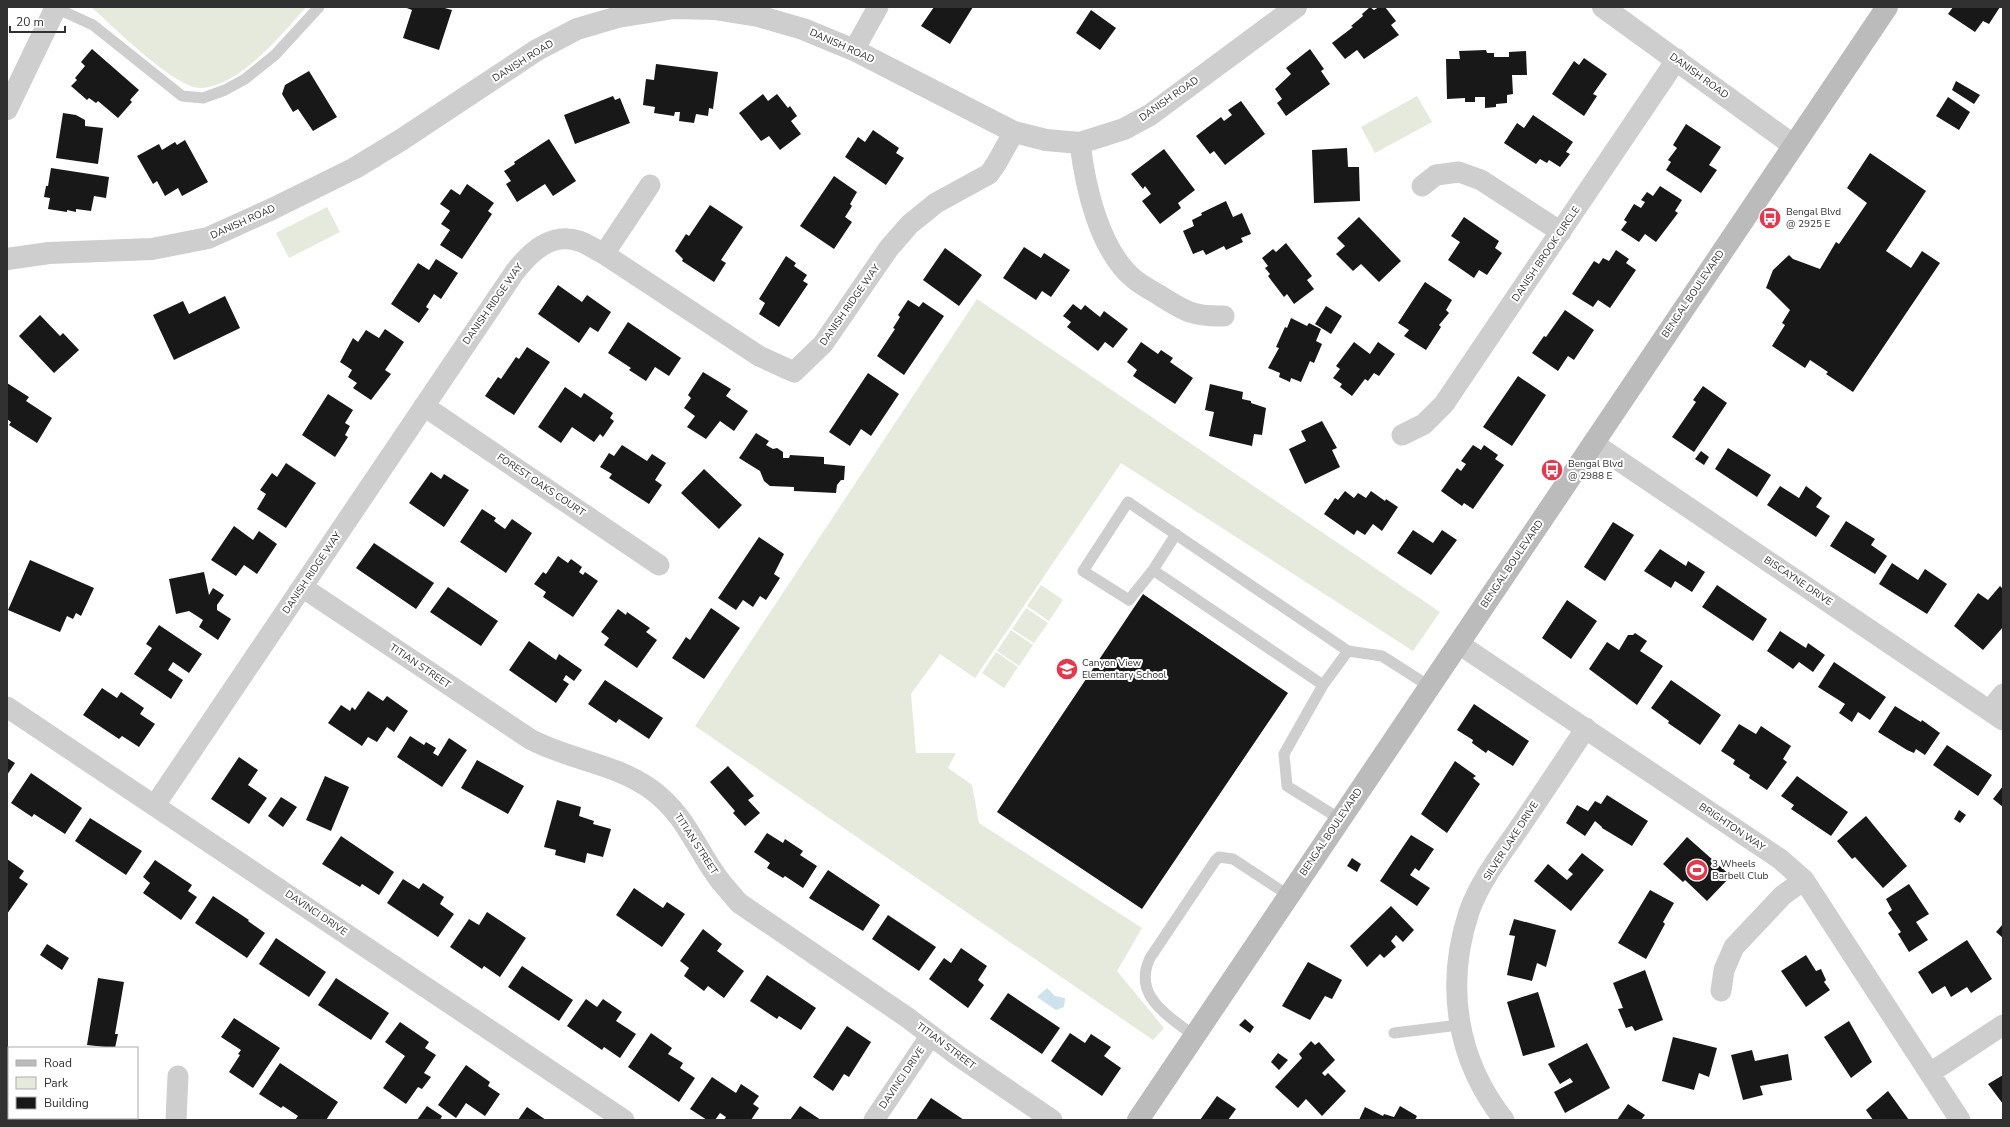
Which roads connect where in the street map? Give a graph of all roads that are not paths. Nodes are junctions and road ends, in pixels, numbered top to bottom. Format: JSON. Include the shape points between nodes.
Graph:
{"nodes":[{"id":1,"x":319,"y":7,"type":"edge"},
{"id":2,"x":878,"y":7,"type":"edge"},
{"id":3,"x":1296,"y":7,"type":"edge"},
{"id":4,"x":1603,"y":7,"type":"edge"},
{"id":5,"x":1887,"y":7,"type":"edge"},
{"id":6,"x":56,"y":8,"type":"edge"},
{"id":7,"x":854,"y":50,"type":"junction"},
{"id":8,"x":1677,"y":59,"type":"junction"},
{"id":9,"x":7,"y":108,"type":"edge"},
{"id":10,"x":1014,"y":132,"type":"junction"},
{"id":11,"x":1080,"y":143,"type":"junction"},
{"id":12,"x":1794,"y":145,"type":"junction"},
{"id":13,"x":650,"y":185,"type":"dead end"},
{"id":14,"x":1422,"y":186,"type":"dead end"},
{"id":15,"x":1561,"y":232,"type":"junction"},
{"id":16,"x":604,"y":254,"type":"junction"},
{"id":17,"x":7,"y":259,"type":"edge"},
{"id":18,"x":1224,"y":316,"type":"dead end"},
{"id":19,"x":424,"y":406,"type":"junction"},
{"id":20,"x":1402,"y":435,"type":"dead end"},
{"id":21,"x":1593,"y":443,"type":"junction"},
{"id":22,"x":1176,"y":534,"type":"junction"},
{"id":23,"x":659,"y":565,"type":"dead end"},
{"id":24,"x":1153,"y":570,"type":"junction"},
{"id":25,"x":302,"y":587,"type":"junction"},
{"id":26,"x":1459,"y":644,"type":"junction"},
{"id":27,"x":1348,"y":651,"type":"junction"},
{"id":28,"x":1323,"y":684,"type":"junction"},
{"id":29,"x":1429,"y":686,"type":"junction"},
{"id":30,"x":2003,"y":694,"type":"edge"},
{"id":31,"x":7,"y":707,"type":"edge"},
{"id":32,"x":1996,"y":715,"type":"edge"},
{"id":33,"x":1586,"y":728,"type":"junction"},
{"id":34,"x":155,"y":805,"type":"junction"},
{"id":35,"x":1340,"y":819,"type":"junction"},
{"id":36,"x":1804,"y":880,"type":"junction"},
{"id":37,"x":1288,"y":895,"type":"junction"},
{"id":38,"x":1721,"y":991,"type":"dead end"},
{"id":39,"x":1459,"y":1024,"type":"junction"},
{"id":40,"x":2003,"y":1025,"type":"edge"},
{"id":41,"x":1394,"y":1033,"type":"dead end"},
{"id":42,"x":931,"y":1035,"type":"junction"},
{"id":43,"x":1194,"y":1036,"type":"junction"},
{"id":44,"x":1930,"y":1073,"type":"junction"},
{"id":45,"x":178,"y":1076,"type":"dead end"},
{"id":46,"x":176,"y":1120,"type":"edge"},
{"id":47,"x":624,"y":1120,"type":"edge"},
{"id":48,"x":874,"y":1120,"type":"edge"},
{"id":49,"x":1052,"y":1120,"type":"edge"},
{"id":50,"x":1138,"y":1120,"type":"edge"},
{"id":51,"x":1504,"y":1120,"type":"edge"},
{"id":52,"x":1960,"y":1120,"type":"edge"}],
"edges":[{"from":1,"to":6,"type":"lane","via":[[275,55],[245,79],[203,98],[182,96],[93,25]]},
{"from":2,"to":7,"type":"street"},
{"from":3,"to":11,"type":"street","name":"DANISH ROAD","via":[[1150,115],[1124,129]]},
{"from":4,"to":8,"type":"street","name":"DANISH ROAD"},
{"from":5,"to":12,"type":"main road","name":"BENGAL BOULEVARD"},
{"from":6,"to":9,"type":"street"},
{"from":7,"to":10,"type":"street","name":"DANISH ROAD"},
{"from":7,"to":17,"type":"street","name":"DANISH ROAD","via":[[803,29],[744,14],[674,8],[618,17],[577,29],[537,50],[355,168],[208,238],[152,249],[49,253]]},
{"from":8,"to":12,"type":"street","name":"DANISH ROAD"},
{"from":8,"to":15,"type":"street","name":"DANISH BROOK CIRCLE"},
{"from":10,"to":11,"type":"street","name":"DANISH ROAD","via":[[1046,140]]},
{"from":10,"to":16,"type":"street","name":"DANISH RIDGE WAY","via":[[989,174],[936,203],[910,224],[890,248],[824,344],[794,372],[758,356]]},
{"from":11,"to":18,"type":"street","via":[[1083,169],[1099,223],[1118,262],[1134,279],[1180,308],[1203,316]]},
{"from":12,"to":21,"type":"main road","name":"BENGAL BOULEVARD"},
{"from":13,"to":16,"type":"street"},
{"from":14,"to":15,"type":"street","via":[[1436,175],[1459,172],[1481,180]]},
{"from":15,"to":20,"type":"street","name":"DANISH BROOK CIRCLE","via":[[1444,404],[1424,424]]},
{"from":16,"to":19,"type":"street","name":"DANISH RIDGE WAY","via":[[579,241],[557,239],[540,246],[526,257]]},
{"from":19,"to":23,"type":"street","name":"FOREST OAKS COURT"},
{"from":19,"to":25,"type":"street","name":"DANISH RIDGE WAY"},
{"from":21,"to":26,"type":"main road","name":"BENGAL BOULEVARD"},
{"from":21,"to":32,"type":"street","name":"BISCAYNE DRIVE"},
{"from":22,"to":24,"type":"lane"},
{"from":22,"to":24,"type":"lane","via":[[1128,502],[1083,572],[1129,600]]},
{"from":22,"to":27,"type":"lane"},
{"from":24,"to":28,"type":"lane"},
{"from":25,"to":34,"type":"street","name":"DANISH RIDGE WAY"},
{"from":25,"to":42,"type":"street","name":"TITIAN STREET","via":[[530,739],[547,748],[626,774],[653,790],[675,810],[721,882],[739,902]]},
{"from":26,"to":29,"type":"main road","name":"BENGAL BOULEVARD"},
{"from":26,"to":33,"type":"street","name":"BRIGHTON WAY"},
{"from":27,"to":28,"type":"lane"},
{"from":27,"to":29,"type":"lane","via":[[1382,656]]},
{"from":28,"to":35,"type":"lane","via":[[1284,754],[1287,786]]},
{"from":29,"to":35,"type":"main road","name":"BENGAL BOULEVARD"},
{"from":30,"to":32,"type":"street"},
{"from":31,"to":34,"type":"street","name":"DAVINCI DRIVE"},
{"from":33,"to":36,"type":"street","name":"BRIGHTON WAY","via":[[1780,860]]},
{"from":33,"to":39,"type":"street","name":"SILVER LAKE DRIVE","via":[[1488,874],[1470,911],[1460,949],[1456,988]]},
{"from":34,"to":47,"type":"street","name":"DAVINCI DRIVE"},
{"from":35,"to":37,"type":"main road","name":"BENGAL BOULEVARD"},
{"from":36,"to":38,"type":"street","via":[[1783,895],[1734,947],[1724,970]]},
{"from":36,"to":44,"type":"street","name":"BRIGHTON WAY"},
{"from":37,"to":43,"type":"main road","name":"BENGAL BOULEVARD"},
{"from":37,"to":43,"type":"lane","via":[[1233,859],[1219,857],[1150,958],[1144,974],[1144,984],[1150,997]]},
{"from":39,"to":41,"type":"lane"},
{"from":39,"to":51,"type":"street","name":"SILVER LAKE DRIVE","via":[[1472,1068],[1492,1105]]},
{"from":40,"to":44,"type":"street"},
{"from":42,"to":48,"type":"street","name":"DAVINCI DRIVE"},
{"from":42,"to":49,"type":"street","name":"TITIAN STREET"},
{"from":43,"to":50,"type":"main road","name":"BENGAL BOULEVARD"},
{"from":44,"to":52,"type":"street","name":"BRIGHTON WAY"},
{"from":45,"to":46,"type":"street"}]}
